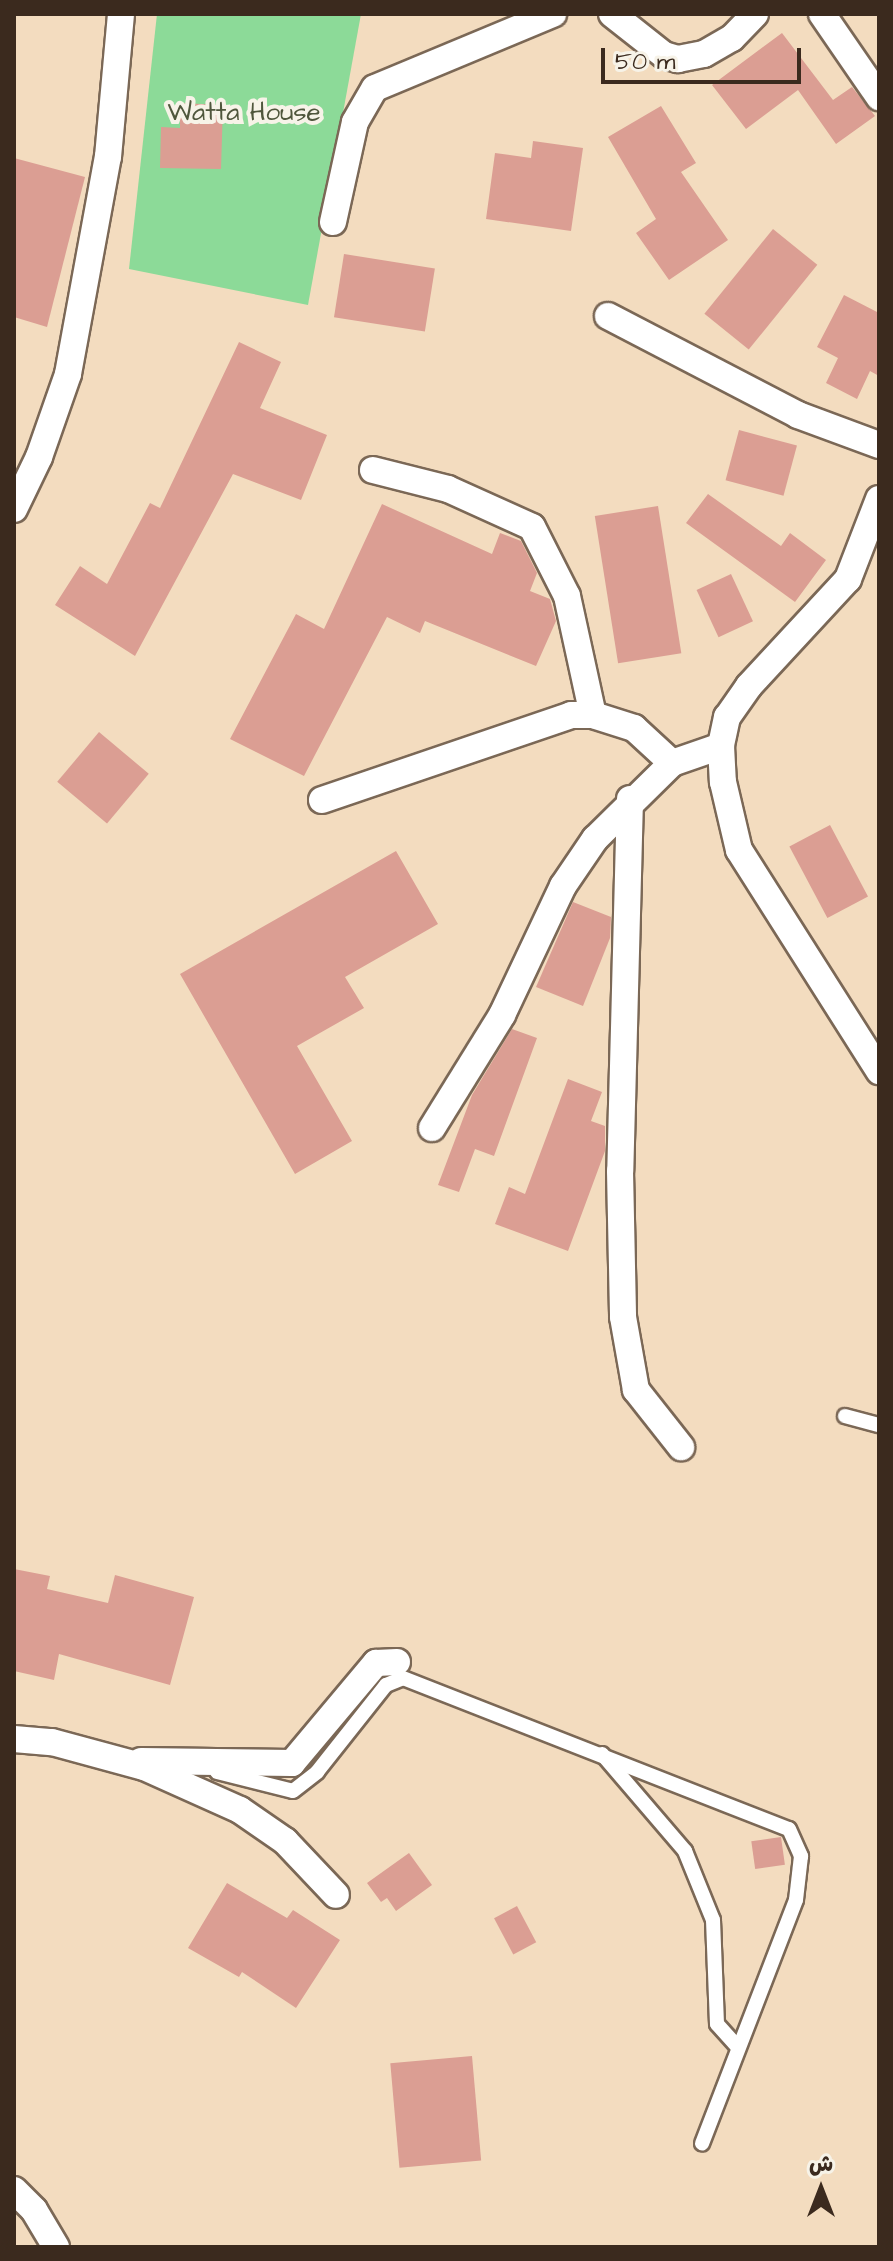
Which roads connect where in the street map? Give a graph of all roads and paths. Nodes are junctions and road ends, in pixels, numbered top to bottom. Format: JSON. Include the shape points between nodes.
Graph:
{"nodes":[{"id":1,"x":121,"y":14,"type":"edge"},
{"id":2,"x":553,"y":14,"type":"edge"},
{"id":3,"x":612,"y":14,"type":"edge"},
{"id":4,"x":755,"y":14,"type":"edge"},
{"id":5,"x":822,"y":14,"type":"edge"},
{"id":6,"x":879,"y":97,"type":"edge"},
{"id":7,"x":333,"y":222,"type":"dead end"},
{"id":8,"x":608,"y":316,"type":"dead end"},
{"id":9,"x":879,"y":445,"type":"edge"},
{"id":10,"x":373,"y":470,"type":"dead end"},
{"id":11,"x":879,"y":499,"type":"edge"},
{"id":12,"x":14,"y":509,"type":"edge"},
{"id":13,"x":593,"y":715,"type":"junction"},
{"id":14,"x":721,"y":746,"type":"junction"},
{"id":15,"x":672,"y":763,"type":"junction"},
{"id":16,"x":630,"y":799,"type":"junction"},
{"id":17,"x":322,"y":800,"type":"dead end"},
{"id":18,"x":879,"y":1071,"type":"edge"},
{"id":19,"x":432,"y":1128,"type":"dead end"},
{"id":20,"x":845,"y":1416,"type":"dead end"},
{"id":21,"x":879,"y":1425,"type":"edge"},
{"id":22,"x":681,"y":1447,"type":"dead end"},
{"id":23,"x":397,"y":1662,"type":"dead end"},
{"id":24,"x":14,"y":1739,"type":"edge"},
{"id":25,"x":602,"y":1754,"type":"junction"},
{"id":26,"x":135,"y":1764,"type":"junction"},
{"id":27,"x":336,"y":1895,"type":"dead end"},
{"id":28,"x":738,"y":2047,"type":"junction"},
{"id":29,"x":702,"y":2143,"type":"dead end"},
{"id":30,"x":14,"y":2190,"type":"edge"},
{"id":31,"x":56,"y":2247,"type":"edge"}],
"edges":[{"from":1,"to":12,"type":"street","via":[[108,157],[68,374]]},
{"from":2,"to":7,"type":"street","via":[[375,88],[355,122]]},
{"from":3,"to":4,"type":"street","via":[[664,55],[678,59],[693,58],[723,43]]},
{"from":5,"to":6,"type":"street"},
{"from":8,"to":9,"type":"street","via":[[798,415]]},
{"from":10,"to":13,"type":"street","via":[[448,489],[532,527],[567,596]]},
{"from":11,"to":14,"type":"street","via":[[848,579],[749,686],[727,717]]},
{"from":13,"to":15,"type":"street","via":[[634,728]]},
{"from":13,"to":17,"type":"street","via":[[542,720]]},
{"from":14,"to":15,"type":"street"},
{"from":14,"to":18,"type":"street","via":[[723,782],[739,850]]},
{"from":15,"to":16,"type":"street"},
{"from":16,"to":19,"type":"street","via":[[563,886],[502,1015]]},
{"from":16,"to":22,"type":"street","via":[[620,1171],[623,1317],[636,1390]]},
{"from":20,"to":21,"type":"lane"},
{"from":23,"to":26,"type":"street","via":[[376,1663],[292,1763]]},
{"from":24,"to":26,"type":"street","via":[[52,1742]]},
{"from":25,"to":26,"type":"lane","via":[[403,1678],[386,1685],[317,1772],[293,1791],[226,1773]]},
{"from":25,"to":28,"type":"lane","via":[[685,1851],[713,1920],[717,2024]]},
{"from":25,"to":28,"type":"lane","via":[[789,1829],[801,1856],[796,1900]]},
{"from":26,"to":27,"type":"street","via":[[240,1810],[285,1841]]},
{"from":28,"to":29,"type":"lane"},
{"from":30,"to":31,"type":"street","via":[[34,2210]]}]}
